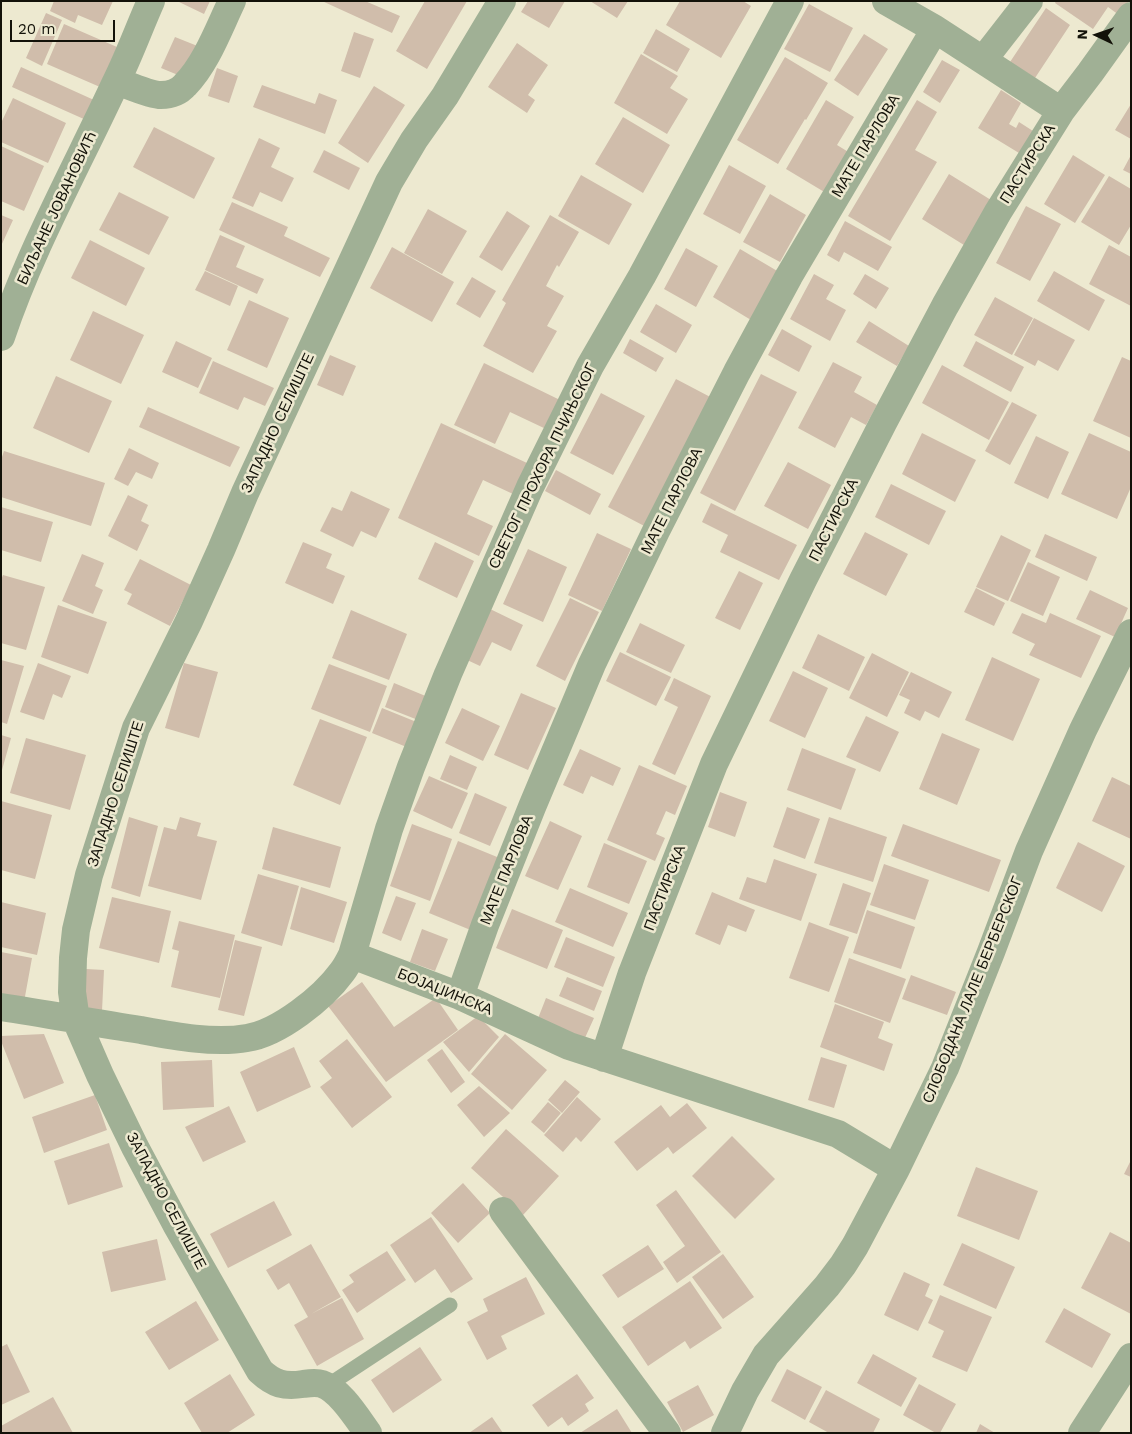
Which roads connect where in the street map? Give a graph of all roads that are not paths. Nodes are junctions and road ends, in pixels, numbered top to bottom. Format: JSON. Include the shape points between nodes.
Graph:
{"nodes":[{"id":1,"x":151,"y":1,"type":"edge"},
{"id":2,"x":232,"y":1,"type":"edge"},
{"id":3,"x":502,"y":1,"type":"edge"},
{"id":4,"x":790,"y":1,"type":"edge"},
{"id":5,"x":886,"y":1,"type":"edge"},
{"id":6,"x":1029,"y":1,"type":"edge"},
{"id":7,"x":1131,"y":16,"type":"edge"},
{"id":8,"x":935,"y":30,"type":"junction"},
{"id":9,"x":984,"y":60,"type":"junction"},
{"id":10,"x":117,"y":81,"type":"junction"},
{"id":11,"x":1061,"y":111,"type":"junction"},
{"id":12,"x":1,"y":336,"type":"edge"},
{"id":13,"x":1131,"y":633,"type":"edge"},
{"id":14,"x":352,"y":956,"type":"junction"},
{"id":15,"x":460,"y":996,"type":"junction"},
{"id":16,"x":1,"y":1007,"type":"edge"},
{"id":17,"x":76,"y":1020,"type":"junction"},
{"id":18,"x":604,"y":1058,"type":"junction"},
{"id":19,"x":896,"y":1169,"type":"junction"},
{"id":20,"x":503,"y":1211,"type":"dead end"},
{"id":21,"x":450,"y":1305,"type":"dead end"},
{"id":22,"x":1131,"y":1357,"type":"edge"},
{"id":23,"x":327,"y":1386,"type":"junction"},
{"id":24,"x":368,"y":1433,"type":"edge"},
{"id":25,"x":667,"y":1433,"type":"edge"},
{"id":26,"x":725,"y":1433,"type":"edge"},
{"id":27,"x":1082,"y":1433,"type":"edge"}],
"edges":[{"from":1,"to":10,"type":"street","name":"БИЉАНЕ ЈОВАНОВИЋ"},
{"from":2,"to":10,"type":"street","via":[[203,61],[185,86],[168,95],[158,95]]},
{"from":3,"to":17,"type":"street","name":"ЗАПАДНО СЕЛИШТЕ","via":[[389,182],[222,550],[136,728],[89,875],[76,930],[72,976]]},
{"from":4,"to":14,"type":"street","name":"СВЕТОГ ПРОХОРА ПЧИЊСКОГ","via":[[590,366],[530,486],[410,768]]},
{"from":5,"to":8,"type":"street"},
{"from":6,"to":9,"type":"street"},
{"from":7,"to":11,"type":"street","name":"ПАСТИРСКА"},
{"from":8,"to":9,"type":"street"},
{"from":8,"to":15,"type":"street","name":"МАТЕ ПАРЛОВА","via":[[789,276],[656,531],[584,682],[485,924]]},
{"from":9,"to":11,"type":"street"},
{"from":10,"to":12,"type":"street","name":"БИЉАНЕ ЈОВАНОВИЋ","via":[[36,248]]},
{"from":11,"to":18,"type":"street","name":"ПАСТИРСКА","via":[[998,212],[945,306],[803,580],[718,756],[632,973]]},
{"from":13,"to":19,"type":"street","name":"СЛОБОДАНА ЛАЛЕ БЕРБЕРСКОГ","via":[[1033,842],[945,1068]]},
{"from":14,"to":15,"type":"street","name":"БОЈАЏИНСКА"},
{"from":14,"to":17,"type":"street","via":[[327,989],[297,1015],[247,1038],[198,1038]]},
{"from":15,"to":18,"type":"street","name":"БОЈАЏИНСКА"},
{"from":16,"to":17,"type":"street"},
{"from":17,"to":23,"type":"street","name":"ЗАПАДНО СЕЛИШТЕ","via":[[100,1075],[176,1224],[260,1371],[279,1384],[293,1386],[313,1382]]},
{"from":18,"to":19,"type":"street","name":"БОЈАЏИНСКА","via":[[838,1134]]},
{"from":19,"to":26,"type":"street","name":"СЛОБОДАНА ЛАЛЕ БЕРБЕРСКОГ","via":[[843,1265],[766,1355]]},
{"from":20,"to":25,"type":"street"},
{"from":21,"to":23,"type":"lane"},
{"from":22,"to":27,"type":"street"},
{"from":23,"to":24,"type":"street","via":[[342,1399]]}]}
